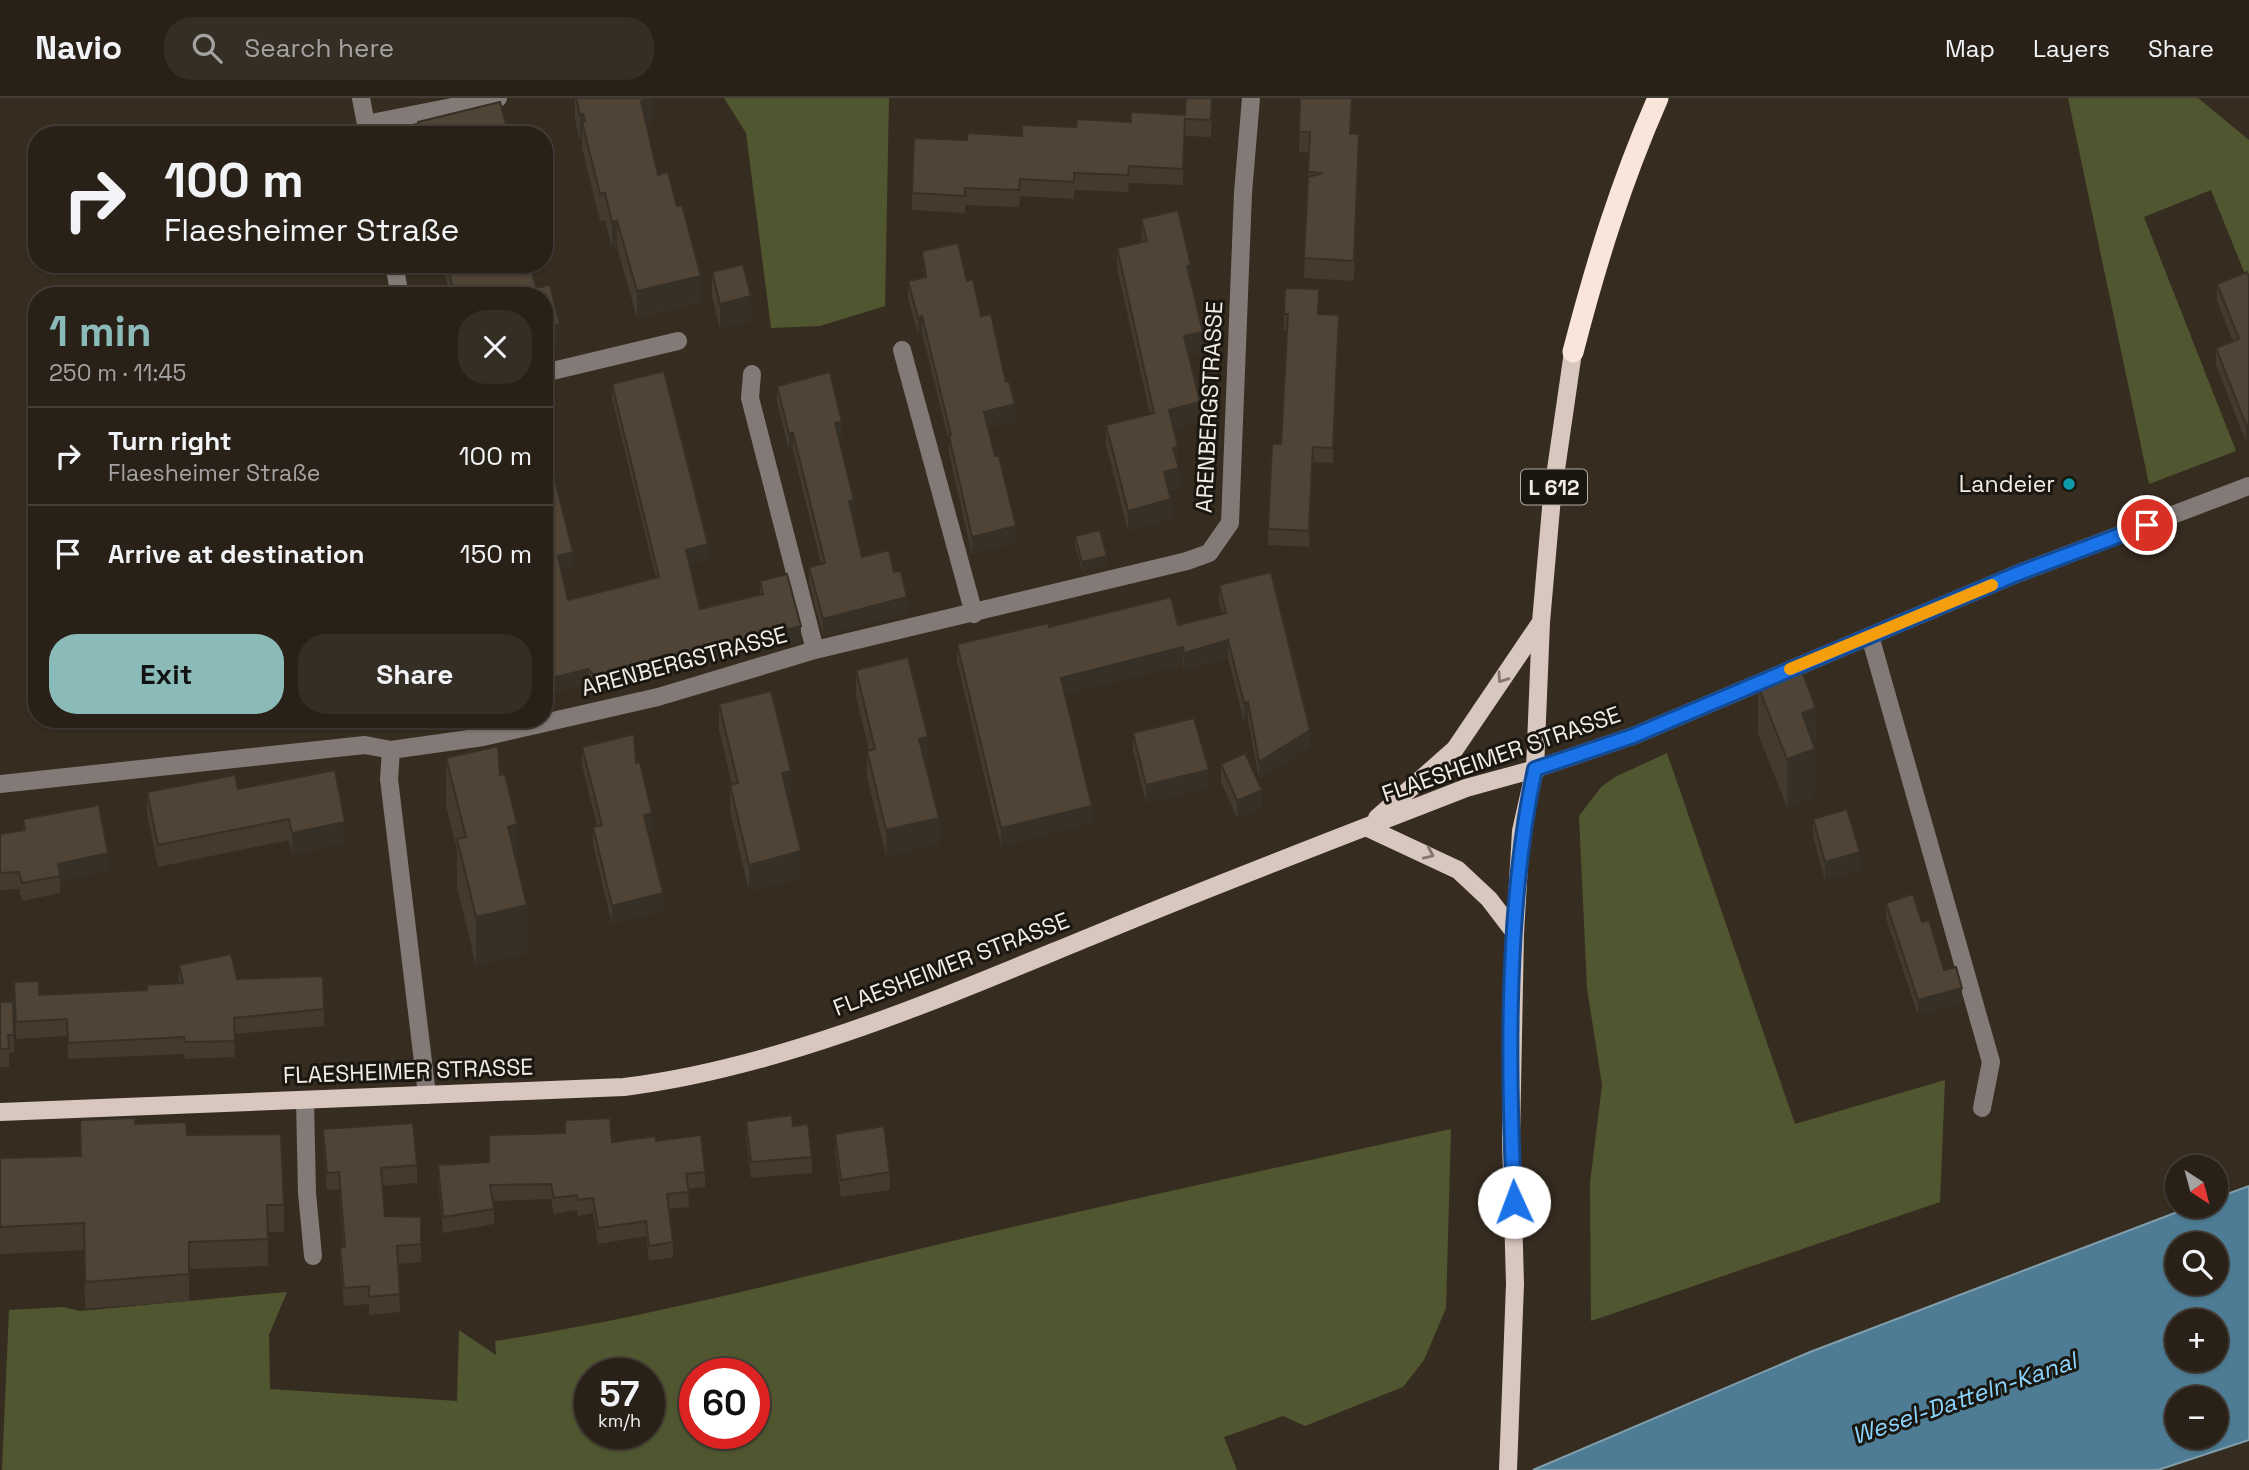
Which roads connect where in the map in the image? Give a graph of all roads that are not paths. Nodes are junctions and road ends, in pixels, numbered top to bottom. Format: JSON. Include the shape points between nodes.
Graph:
{"nodes":[{"id":1,"x":361,"y":98,"type":"edge"},
{"id":2,"x":498,"y":98,"type":"edge"},
{"id":3,"x":1251,"y":98,"type":"edge"},
{"id":4,"x":1658,"y":98,"type":"edge"},
{"id":5,"x":366,"y":126,"type":"edge"},
{"id":6,"x":380,"y":126,"type":"edge"},
{"id":7,"x":678,"y":341,"type":"dead end"},
{"id":8,"x":902,"y":350,"type":"dead end"},
{"id":9,"x":1573,"y":352,"type":"joint"},
{"id":10,"x":553,"y":371,"type":"edge"},
{"id":11,"x":752,"y":374,"type":"dead end"},
{"id":12,"x":2249,"y":486,"type":"edge"},
{"id":13,"x":974,"y":614,"type":"junction"},
{"id":14,"x":1541,"y":622,"type":"junction"},
{"id":15,"x":1870,"y":636,"type":"junction"},
{"id":16,"x":816,"y":650,"type":"junction"},
{"id":17,"x":553,"y":715,"type":"edge"},
{"id":18,"x":482,"y":728,"type":"edge"},
{"id":19,"x":391,"y":750,"type":"junction"},
{"id":20,"x":1535,"y":769,"type":"junction"},
{"id":21,"x":0,"y":784,"type":"edge"},
{"id":22,"x":1366,"y":827,"type":"junction"},
{"id":23,"x":1515,"y":933,"type":"junction"},
{"id":24,"x":428,"y":1095,"type":"junction"},
{"id":25,"x":305,"y":1100,"type":"junction"},
{"id":26,"x":1982,"y":1108,"type":"dead end"},
{"id":27,"x":0,"y":1112,"type":"edge"},
{"id":28,"x":313,"y":1256,"type":"dead end"},
{"id":29,"x":1508,"y":1470,"type":"edge"}],
"edges":[{"from":1,"to":5,"type":"street"},
{"from":2,"to":6,"type":"street"},
{"from":3,"to":13,"type":"street","name":"ARENBERGSTRASSE","via":[[1230,523],[1209,553],[1187,562]]},
{"from":4,"to":9,"type":"highway","number":"L 612","via":[[1603,236]]},
{"from":7,"to":10,"type":"street"},
{"from":8,"to":13,"type":"street"},
{"from":9,"to":14,"type":"main road","number":"L 612","via":[[1552,497]]},
{"from":11,"to":16,"type":"street","name":"ARENBERGSTRASSE","via":[[750,398]]},
{"from":12,"to":15,"type":"street","name":"FLAESHEIMER STRASSE","via":[[2019,573]]},
{"from":13,"to":16,"type":"street","name":"ARENBERGSTRASSE"},
{"from":14,"to":20,"type":"main road","number":"L 612"},
{"from":14,"to":22,"type":"main road","one_way":true,"via":[[1455,749]]},
{"from":15,"to":20,"type":"street","name":"FLAESHEIMER STRASSE","via":[[1633,736]]},
{"from":15,"to":26,"type":"street","via":[[1991,1062]]},
{"from":16,"to":17,"type":"street","name":"ARENBERGSTRASSE","via":[[658,697]]},
{"from":18,"to":19,"type":"street","name":"ARENBERGSTRASSE"},
{"from":19,"to":21,"type":"street","name":"ARENBERGSTRASSE","via":[[365,745]]},
{"from":19,"to":24,"type":"street","via":[[389,779]]},
{"from":20,"to":22,"type":"main road","name":"FLAESHEIMER STRASSE","via":[[1466,788]]},
{"from":20,"to":23,"type":"main road","via":[[1521,831]]},
{"from":22,"to":23,"type":"main road","one_way":true,"via":[[1458,870],[1489,899]]},
{"from":22,"to":24,"type":"main road","name":"FLAESHEIMER STRASSE","via":[[997,975],[736,1066],[624,1087]]},
{"from":23,"to":29,"type":"main road","via":[[1515,1284]]},
{"from":24,"to":25,"type":"main road","name":"FLAESHEIMER STRASSE"},
{"from":25,"to":27,"type":"main road","name":"FLAESHEIMER STRASSE"},
{"from":25,"to":28,"type":"street"}]}
